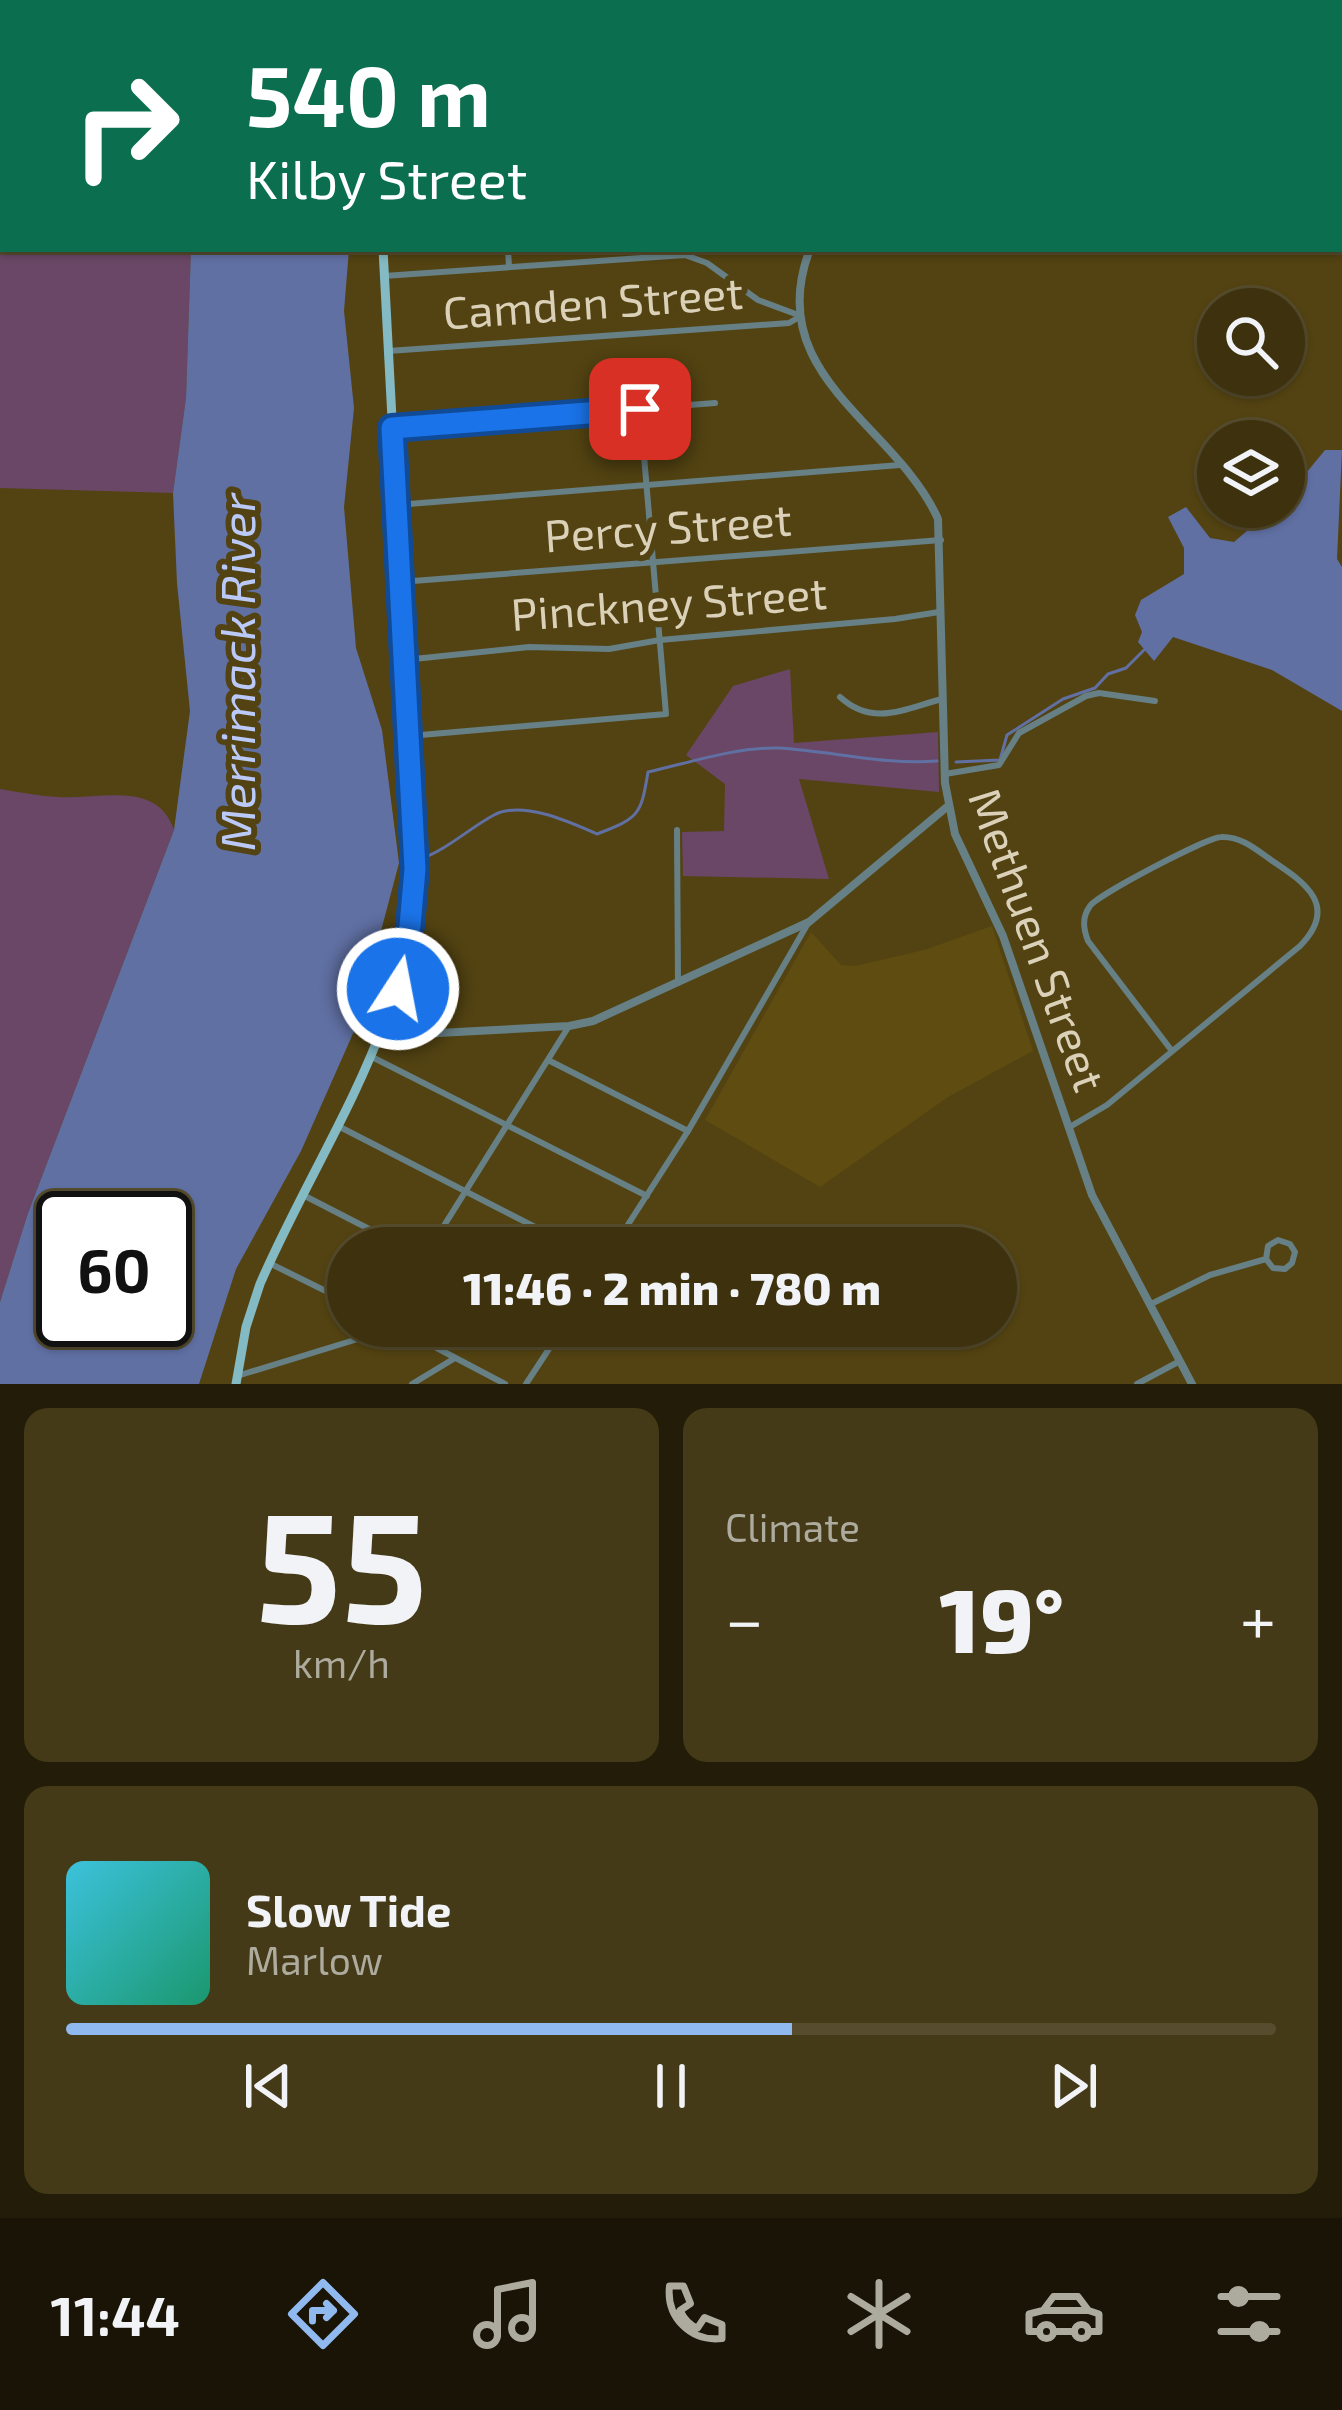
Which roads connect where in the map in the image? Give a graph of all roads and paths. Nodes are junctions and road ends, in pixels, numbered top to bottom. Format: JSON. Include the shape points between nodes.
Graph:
{"nodes":[{"id":1,"x":382,"y":252,"type":"edge"},
{"id":2,"x":508,"y":252,"type":"edge"},
{"id":3,"x":809,"y":252,"type":"edge"},
{"id":4,"x":509,"y":267,"type":"junction"},
{"id":5,"x":384,"y":276,"type":"junction"},
{"id":6,"x":801,"y":316,"type":"junction"},
{"id":7,"x":388,"y":351,"type":"junction"},
{"id":8,"x":715,"y":403,"type":"dead end"},
{"id":9,"x":640,"y":409,"type":"junction"},
{"id":10,"x":392,"y":428,"type":"junction"},
{"id":11,"x":899,"y":465,"type":"junction"},
{"id":12,"x":646,"y":485,"type":"junction"},
{"id":13,"x":396,"y":505,"type":"junction"},
{"id":14,"x":941,"y":540,"type":"junction"},
{"id":15,"x":653,"y":562,"type":"junction"},
{"id":16,"x":400,"y":582,"type":"junction"},
{"id":17,"x":939,"y":612,"type":"junction"},
{"id":18,"x":659,"y":640,"type":"junction"},
{"id":19,"x":404,"y":660,"type":"junction"},
{"id":20,"x":840,"y":697,"type":"dead end"},
{"id":21,"x":942,"y":699,"type":"junction"},
{"id":22,"x":1155,"y":701,"type":"dead end"},
{"id":23,"x":409,"y":736,"type":"junction"},
{"id":24,"x":945,"y":774,"type":"junction"},
{"id":25,"x":948,"y":806,"type":"junction"},
{"id":26,"x":676,"y":830,"type":"dead end"},
{"id":27,"x":809,"y":922,"type":"junction"},
{"id":28,"x":678,"y":982,"type":"junction"},
{"id":29,"x":569,"y":1026,"type":"junction"},
{"id":30,"x":381,"y":1036,"type":"junction"},
{"id":31,"x":1172,"y":1051,"type":"junction"},
{"id":32,"x":372,"y":1057,"type":"junction"},
{"id":33,"x":550,"y":1061,"type":"junction"},
{"id":34,"x":338,"y":1126,"type":"junction"},
{"id":35,"x":508,"y":1126,"type":"junction"},
{"id":36,"x":1068,"y":1128,"type":"junction"},
{"id":37,"x":688,"y":1131,"type":"junction"},
{"id":38,"x":466,"y":1192,"type":"junction"},
{"id":39,"x":303,"y":1196,"type":"junction"},
{"id":40,"x":646,"y":1196,"type":"junction"},
{"id":41,"x":364,"y":1227,"type":"edge"},
{"id":42,"x":444,"y":1227,"type":"edge"},
{"id":43,"x":535,"y":1227,"type":"edge"},
{"id":44,"x":627,"y":1227,"type":"edge"},
{"id":45,"x":1266,"y":1259,"type":"junction"},
{"id":46,"x":269,"y":1263,"type":"junction"},
{"id":47,"x":327,"y":1292,"type":"edge"},
{"id":48,"x":1151,"y":1304,"type":"junction"},
{"id":49,"x":334,"y":1347,"type":"edge"},
{"id":50,"x":435,"y":1347,"type":"edge"},
{"id":51,"x":550,"y":1347,"type":"edge"},
{"id":52,"x":456,"y":1358,"type":"junction"},
{"id":53,"x":1180,"y":1361,"type":"junction"},
{"id":54,"x":236,"y":1380,"type":"edge"},
{"id":55,"x":412,"y":1384,"type":"edge"},
{"id":56,"x":505,"y":1384,"type":"edge"},
{"id":57,"x":526,"y":1384,"type":"edge"},
{"id":58,"x":1137,"y":1384,"type":"edge"},
{"id":59,"x":1192,"y":1384,"type":"edge"}],
"edges":[{"from":1,"to":5,"type":"main road"},
{"from":2,"to":4,"type":"street"},
{"from":3,"to":6,"type":"street","name":"Methuen Street"},
{"from":4,"to":5,"type":"street"},
{"from":4,"to":6,"type":"street","via":[[685,255]]},
{"from":5,"to":7,"type":"main road"},
{"from":6,"to":7,"type":"street","name":"Camden Street"},
{"from":6,"to":11,"type":"street","name":"Methuen Street","via":[[826,379]]},
{"from":7,"to":10,"type":"main road"},
{"from":8,"to":9,"type":"street"},
{"from":9,"to":10,"type":"street"},
{"from":9,"to":12,"type":"street"},
{"from":10,"to":13,"type":"main road"},
{"from":11,"to":12,"type":"street"},
{"from":11,"to":14,"type":"street","name":"Methuen Street","via":[[928,499]]},
{"from":12,"to":13,"type":"street"},
{"from":12,"to":15,"type":"street"},
{"from":13,"to":16,"type":"main road"},
{"from":14,"to":15,"type":"street","name":"Percy Street"},
{"from":14,"to":17,"type":"street","name":"Methuen Street"},
{"from":15,"to":16,"type":"street","name":"Percy Street"},
{"from":15,"to":18,"type":"street"},
{"from":16,"to":19,"type":"main road"},
{"from":17,"to":18,"type":"street","name":"Pinckney Street"},
{"from":17,"to":21,"type":"street","name":"Methuen Street"},
{"from":18,"to":19,"type":"street","name":"Pinckney Street"},
{"from":18,"to":23,"type":"street","via":[[666,714]]},
{"from":19,"to":23,"type":"main road"},
{"from":20,"to":21,"type":"street","via":[[857,712],[881,714]]},
{"from":21,"to":24,"type":"street","name":"Methuen Street"},
{"from":22,"to":24,"type":"street","via":[[1086,696],[1019,733],[995,768]]},
{"from":23,"to":30,"type":"main road","via":[[415,869],[403,967]]},
{"from":24,"to":25,"type":"street","name":"Methuen Street"},
{"from":25,"to":27,"type":"street"},
{"from":25,"to":36,"type":"street","name":"Methuen Street","via":[[1004,936]]},
{"from":26,"to":28,"type":"street"},
{"from":27,"to":28,"type":"street"},
{"from":27,"to":37,"type":"street"},
{"from":28,"to":29,"type":"street"},
{"from":29,"to":30,"type":"street"},
{"from":29,"to":33,"type":"street"},
{"from":30,"to":32,"type":"main road"},
{"from":31,"to":31,"type":"street","via":[[1315,925],[1315,896],[1306,884],[1235,838],[1214,838],[1109,890],[1086,915],[1088,941]]},
{"from":31,"to":36,"type":"street"},
{"from":32,"to":34,"type":"main road"},
{"from":32,"to":35,"type":"street"},
{"from":33,"to":35,"type":"street"},
{"from":33,"to":37,"type":"street"},
{"from":34,"to":38,"type":"street"},
{"from":34,"to":39,"type":"main road"},
{"from":35,"to":38,"type":"street"},
{"from":35,"to":40,"type":"street"},
{"from":36,"to":48,"type":"street","name":"Methuen Street","via":[[1092,1195]]},
{"from":37,"to":40,"type":"street"},
{"from":38,"to":42,"type":"street"},
{"from":38,"to":43,"type":"street"},
{"from":39,"to":41,"type":"street"},
{"from":39,"to":46,"type":"main road"},
{"from":40,"to":44,"type":"street"},
{"from":45,"to":45,"type":"street","via":[[1285,1269],[1295,1252],[1275,1240]]},
{"from":45,"to":48,"type":"street"},
{"from":46,"to":47,"type":"street"},
{"from":46,"to":54,"type":"main road"},
{"from":48,"to":53,"type":"street","name":"Methuen Street"},
{"from":49,"to":54,"type":"street"},
{"from":50,"to":52,"type":"street"},
{"from":51,"to":57,"type":"street"},
{"from":52,"to":55,"type":"street"},
{"from":52,"to":56,"type":"street"},
{"from":53,"to":58,"type":"street"},
{"from":53,"to":59,"type":"street","name":"Methuen Street"}]}
